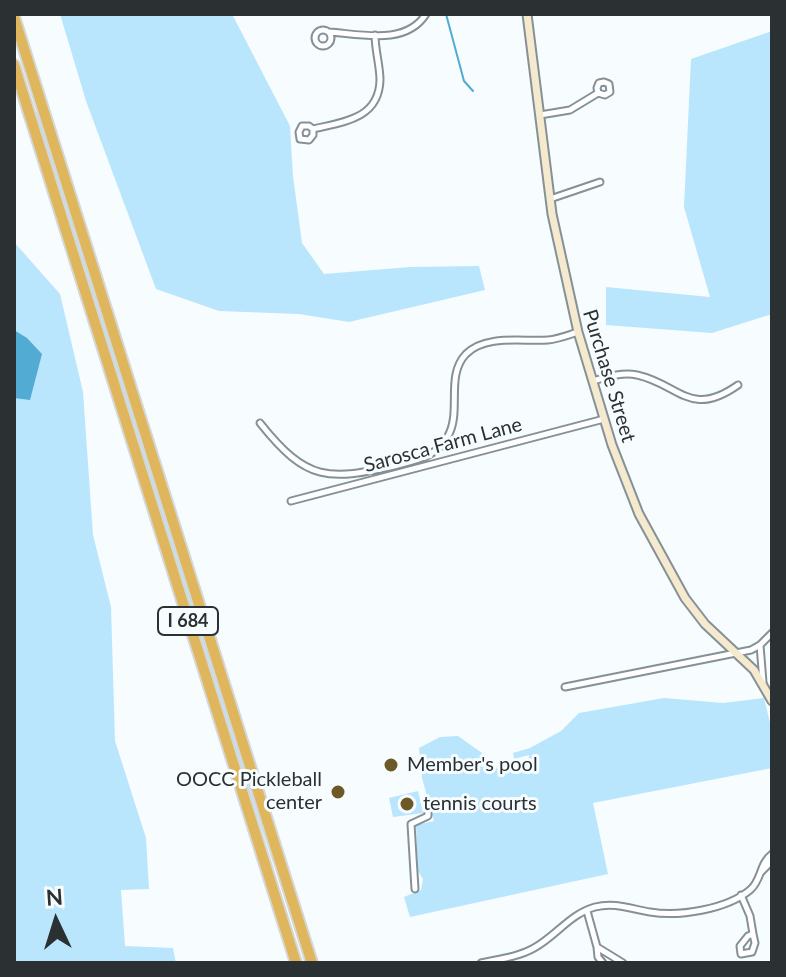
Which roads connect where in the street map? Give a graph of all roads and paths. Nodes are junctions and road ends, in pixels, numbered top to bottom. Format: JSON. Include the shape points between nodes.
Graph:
{"nodes":[{"id":1,"x":426,"y":14,"type":"edge"},
{"id":2,"x":527,"y":14,"type":"edge"},
{"id":3,"x":14,"y":17,"type":"edge"},
{"id":4,"x":329,"y":32,"type":"dead end"},
{"id":5,"x":375,"y":35,"type":"junction"},
{"id":6,"x":14,"y":65,"type":"edge"},
{"id":7,"x":598,"y":93,"type":"dead end"},
{"id":8,"x":538,"y":115,"type":"junction"},
{"id":9,"x":313,"y":129,"type":"dead end"},
{"id":10,"x":600,"y":182,"type":"dead end"},
{"id":11,"x":550,"y":199,"type":"junction"},
{"id":12,"x":578,"y":332,"type":"junction"},
{"id":13,"x":593,"y":381,"type":"junction"},
{"id":14,"x":738,"y":385,"type":"dead end"},
{"id":15,"x":604,"y":419,"type":"junction"},
{"id":16,"x":260,"y":423,"type":"dead end"},
{"id":17,"x":291,"y":501,"type":"dead end"},
{"id":18,"x":771,"y":633,"type":"edge"},
{"id":19,"x":760,"y":645,"type":"junction"},
{"id":20,"x":733,"y":651,"type":"junction"},
{"id":21,"x":763,"y":682,"type":"junction"},
{"id":22,"x":565,"y":687,"type":"dead end"},
{"id":23,"x":772,"y":701,"type":"edge"},
{"id":24,"x":428,"y":813,"type":"dead end"},
{"id":25,"x":771,"y":857,"type":"edge"},
{"id":26,"x":415,"y":889,"type":"dead end"},
{"id":27,"x":741,"y":895,"type":"junction"},
{"id":28,"x":587,"y":911,"type":"junction"},
{"id":29,"x":753,"y":934,"type":"dead end"},
{"id":30,"x":597,"y":947,"type":"junction"},
{"id":31,"x":511,"y":960,"type":"edge"},
{"id":32,"x":296,"y":963,"type":"edge"},
{"id":33,"x":312,"y":963,"type":"edge"},
{"id":34,"x":481,"y":963,"type":"edge"},
{"id":35,"x":603,"y":963,"type":"edge"},
{"id":36,"x":623,"y":963,"type":"edge"}],
"edges":[{"from":1,"to":5,"type":"street","via":[[410,30]]},
{"from":2,"to":8,"type":"main road","name":"Purchase Street"},
{"from":3,"to":33,"type":"highway","number":"I 684"},
{"from":4,"to":5,"type":"street"},
{"from":5,"to":9,"type":"street","via":[[380,84],[374,104],[353,119]]},
{"from":6,"to":32,"type":"highway","number":"I 684"},
{"from":7,"to":8,"type":"street","via":[[570,110]]},
{"from":8,"to":11,"type":"main road","name":"Purchase Street"},
{"from":10,"to":11,"type":"street"},
{"from":11,"to":12,"type":"main road","name":"Purchase Street"},
{"from":12,"to":13,"type":"main road","name":"Purchase Street"},
{"from":12,"to":16,"type":"street","via":[[558,339],[483,344],[468,353],[455,378],[449,434],[436,452],[408,463],[332,476],[298,463]]},
{"from":13,"to":14,"type":"street","via":[[638,375],[676,394],[703,399]]},
{"from":13,"to":15,"type":"main road","name":"Purchase Street"},
{"from":15,"to":17,"type":"street","name":"Sarosca Farm Lane"},
{"from":15,"to":20,"type":"main road","name":"Purchase Street","via":[[633,501],[675,582],[694,611]]},
{"from":18,"to":19,"type":"street"},
{"from":19,"to":20,"type":"street"},
{"from":19,"to":21,"type":"street"},
{"from":20,"to":21,"type":"main road","name":"Purchase Street"},
{"from":20,"to":22,"type":"street"},
{"from":21,"to":23,"type":"main road","name":"Purchase Street"},
{"from":24,"to":26,"type":"street","via":[[411,824]]},
{"from":25,"to":27,"type":"street","via":[[751,889]]},
{"from":27,"to":28,"type":"street","via":[[680,913],[621,905]]},
{"from":27,"to":29,"type":"street"},
{"from":28,"to":30,"type":"street"},
{"from":28,"to":31,"type":"street"},
{"from":30,"to":35,"type":"street"},
{"from":30,"to":36,"type":"street"},
{"from":31,"to":34,"type":"street"}]}
